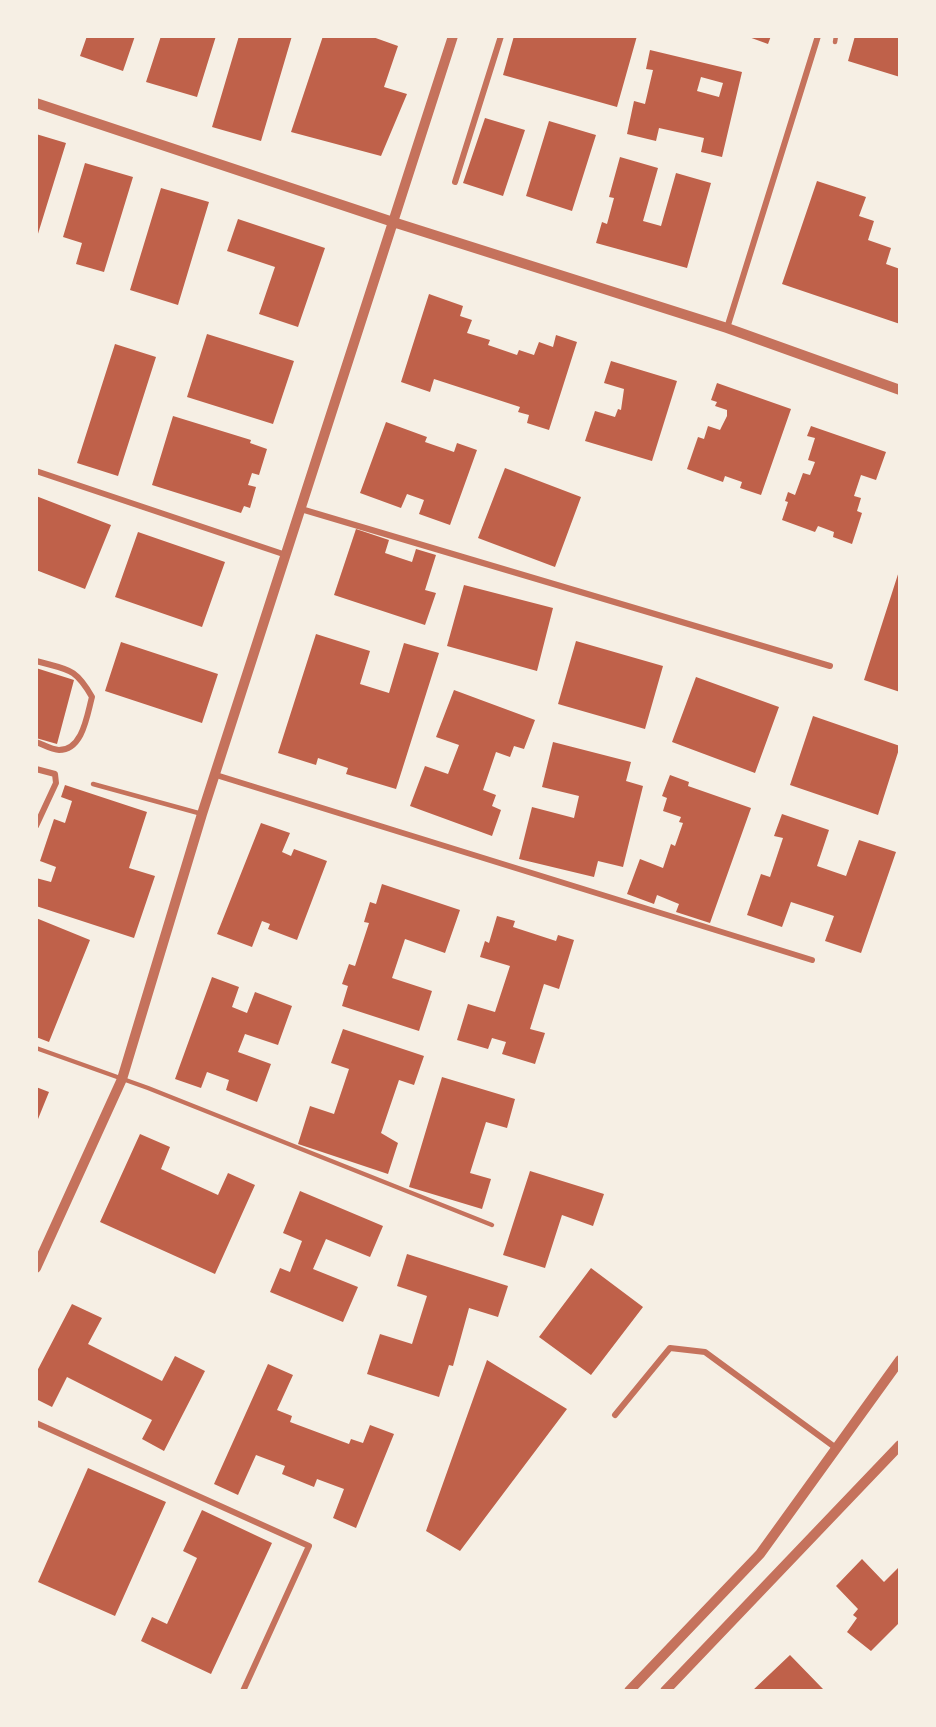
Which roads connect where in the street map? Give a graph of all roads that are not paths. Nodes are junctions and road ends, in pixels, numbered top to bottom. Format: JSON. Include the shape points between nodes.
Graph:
{"nodes":[{"id":1,"x":453,"y":36,"type":"edge"},
{"id":2,"x":501,"y":36,"type":"edge"},
{"id":3,"x":818,"y":36,"type":"edge"},
{"id":4,"x":36,"y":103,"type":"edge"},
{"id":5,"x":455,"y":182,"type":"dead end"},
{"id":6,"x":393,"y":222,"type":"junction"},
{"id":7,"x":727,"y":328,"type":"junction"},
{"id":8,"x":900,"y":390,"type":"edge"},
{"id":9,"x":36,"y":471,"type":"edge"},
{"id":10,"x":301,"y":509,"type":"junction"},
{"id":11,"x":286,"y":555,"type":"junction"},
{"id":12,"x":36,"y":661,"type":"edge"},
{"id":13,"x":830,"y":666,"type":"dead end"},
{"id":14,"x":36,"y":742,"type":"edge"},
{"id":15,"x":36,"y":769,"type":"edge"},
{"id":16,"x":216,"y":775,"type":"junction"},
{"id":17,"x":93,"y":784,"type":"dead end"},
{"id":18,"x":202,"y":814,"type":"junction"},
{"id":19,"x":36,"y":826,"type":"edge"},
{"id":20,"x":812,"y":960,"type":"dead end"},
{"id":21,"x":36,"y":1048,"type":"edge"},
{"id":22,"x":122,"y":1078,"type":"junction"},
{"id":23,"x":492,"y":1225,"type":"dead end"},
{"id":24,"x":36,"y":1268,"type":"edge"},
{"id":25,"x":900,"y":1360,"type":"edge"},
{"id":26,"x":615,"y":1415,"type":"dead end"},
{"id":27,"x":36,"y":1423,"type":"edge"},
{"id":28,"x":900,"y":1445,"type":"edge"},
{"id":29,"x":836,"y":1448,"type":"junction"},
{"id":30,"x":243,"y":1691,"type":"edge"},
{"id":31,"x":629,"y":1691,"type":"edge"},
{"id":32,"x":665,"y":1691,"type":"edge"}],
"edges":[{"from":1,"to":6,"type":"street"},
{"from":2,"to":5,"type":"street"},
{"from":3,"to":7,"type":"street"},
{"from":4,"to":6,"type":"street"},
{"from":6,"to":7,"type":"street"},
{"from":6,"to":10,"type":"street"},
{"from":7,"to":8,"type":"street"},
{"from":9,"to":11,"type":"street"},
{"from":10,"to":11,"type":"street"},
{"from":10,"to":13,"type":"street"},
{"from":11,"to":16,"type":"street"},
{"from":12,"to":14,"type":"street","via":[[71,670],[80,676],[92,697],[74,744],[59,750]]},
{"from":15,"to":19,"type":"street","via":[[55,774],[56,783]]},
{"from":16,"to":18,"type":"street"},
{"from":16,"to":20,"type":"street"},
{"from":17,"to":18,"type":"lane"},
{"from":18,"to":22,"type":"street"},
{"from":21,"to":22,"type":"lane"},
{"from":22,"to":23,"type":"lane"},
{"from":22,"to":24,"type":"street"},
{"from":25,"to":29,"type":"street"},
{"from":26,"to":29,"type":"street","via":[[670,1348],[705,1352]]},
{"from":27,"to":30,"type":"street","via":[[309,1546]]},
{"from":28,"to":32,"type":"street"},
{"from":29,"to":31,"type":"street","via":[[760,1554]]}]}
